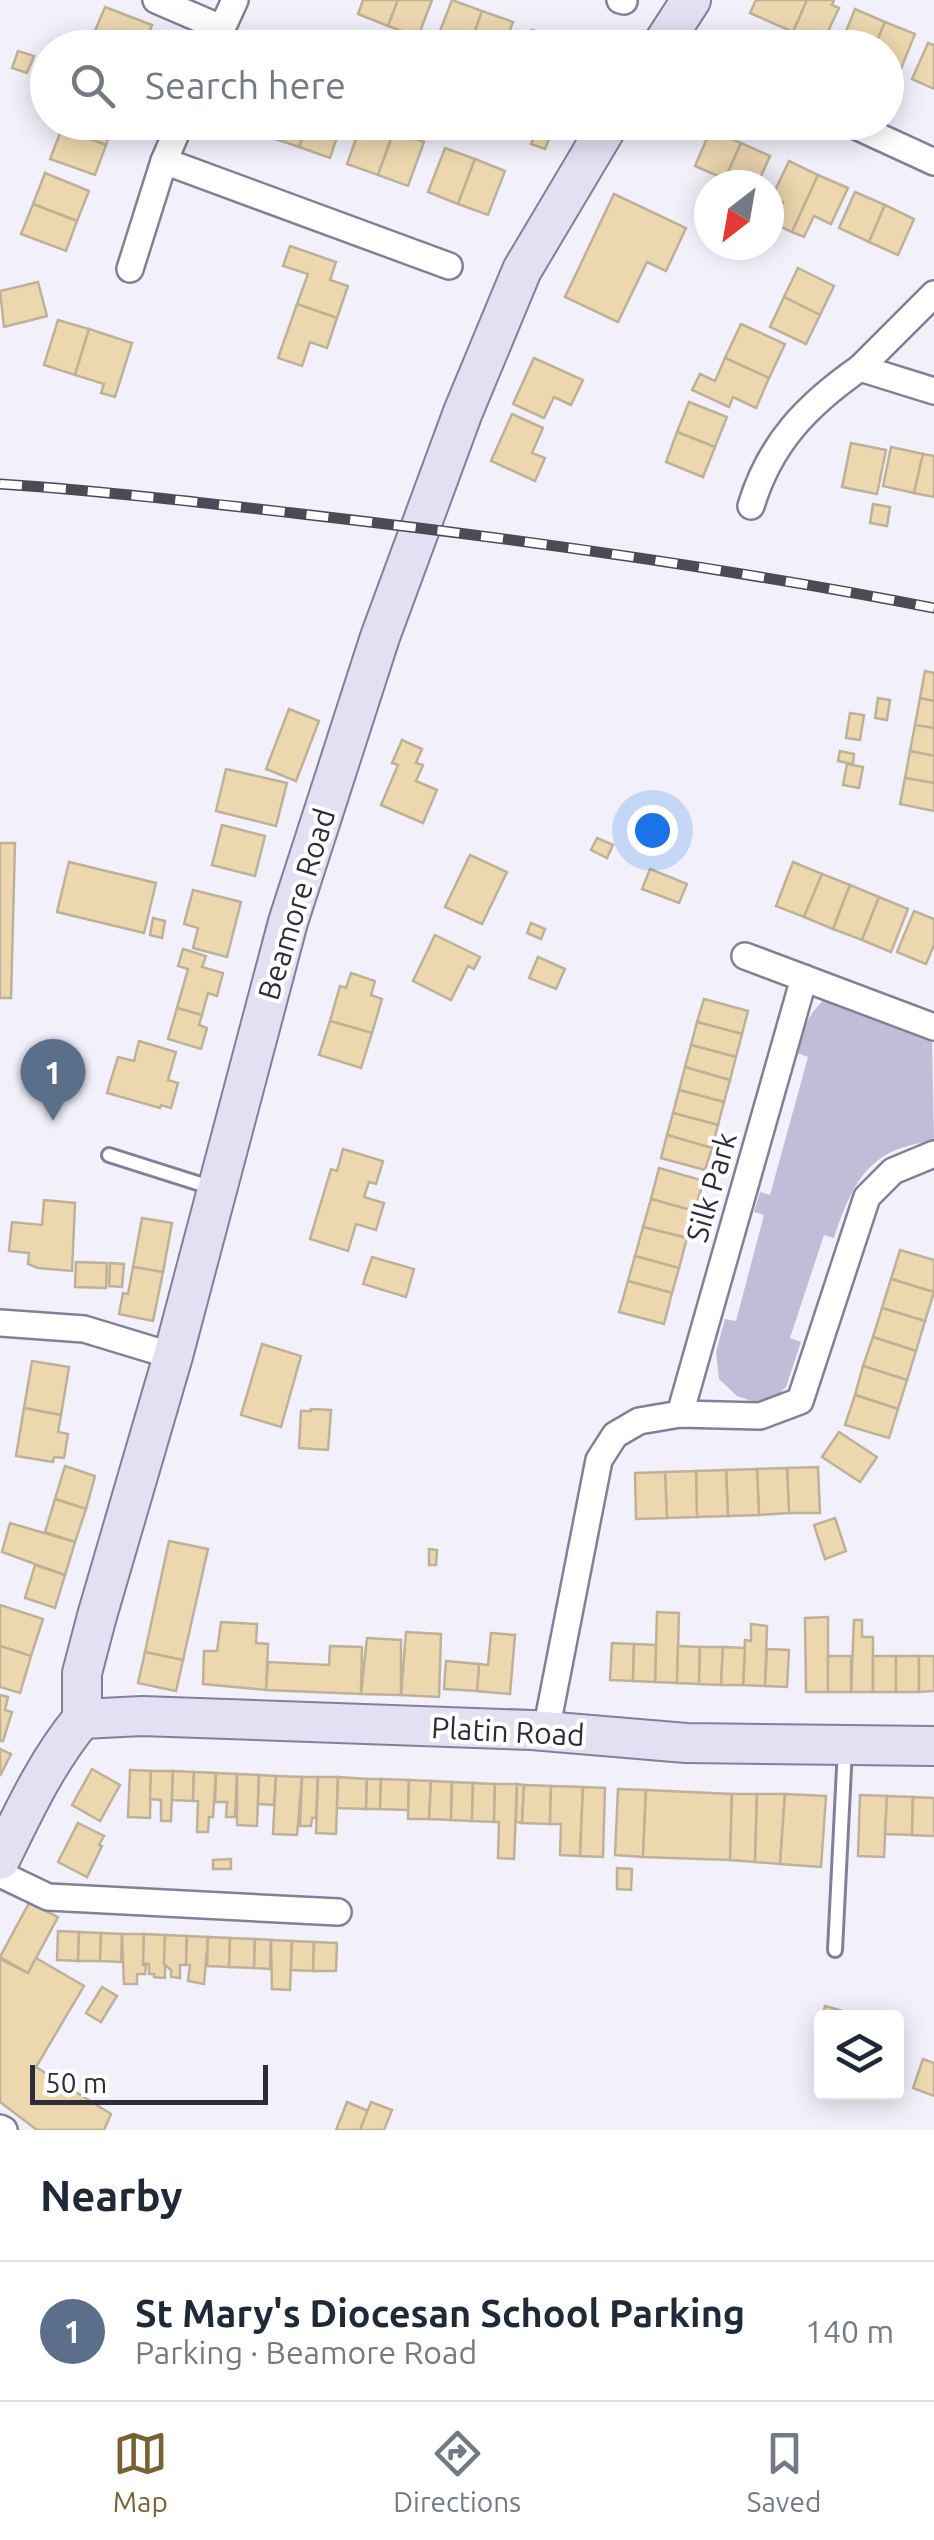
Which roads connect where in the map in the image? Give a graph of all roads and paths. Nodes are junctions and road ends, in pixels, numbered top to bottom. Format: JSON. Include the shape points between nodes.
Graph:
{"nodes":[{"id":1,"x":156,"y":0,"type":"edge"},
{"id":2,"x":235,"y":0,"type":"edge"},
{"id":3,"x":691,"y":0,"type":"edge"},
{"id":4,"x":204,"y":30,"type":"edge"},
{"id":5,"x":221,"y":30,"type":"edge"},
{"id":6,"x":676,"y":30,"type":"edge"},
{"id":7,"x":173,"y":140,"type":"edge"},
{"id":8,"x":599,"y":140,"type":"edge"},
{"id":9,"x":886,"y":140,"type":"edge"},
{"id":10,"x":164,"y":161,"type":"junction"},
{"id":11,"x":934,"y":162,"type":"edge"},
{"id":12,"x":449,"y":266,"type":"dead end"},
{"id":13,"x":130,"y":268,"type":"dead end"},
{"id":14,"x":934,"y":294,"type":"edge"},
{"id":15,"x":860,"y":368,"type":"junction"},
{"id":16,"x":934,"y":391,"type":"edge"},
{"id":17,"x":751,"y":506,"type":"dead end"},
{"id":18,"x":745,"y":956,"type":"dead end"},
{"id":19,"x":804,"y":978,"type":"junction"},
{"id":20,"x":934,"y":1027,"type":"edge"},
{"id":21,"x":109,"y":1154,"type":"dead end"},
{"id":22,"x":934,"y":1154,"type":"edge"},
{"id":23,"x":215,"y":1189,"type":"junction"},
{"id":24,"x":0,"y":1324,"type":"edge"},
{"id":25,"x":174,"y":1356,"type":"junction"},
{"id":26,"x":680,"y":1414,"type":"junction"},
{"id":27,"x":82,"y":1719,"type":"junction"},
{"id":28,"x":546,"y":1731,"type":"junction"},
{"id":29,"x":845,"y":1744,"type":"junction"},
{"id":30,"x":934,"y":1746,"type":"edge"},
{"id":31,"x":0,"y":1860,"type":"edge"},
{"id":32,"x":0,"y":1874,"type":"edge"},
{"id":33,"x":338,"y":1912,"type":"dead end"},
{"id":34,"x":835,"y":1950,"type":"dead end"}],
"edges":[{"from":1,"to":4,"type":"street"},
{"from":2,"to":5,"type":"street"},
{"from":3,"to":6,"type":"main road"},
{"from":7,"to":10,"type":"street"},
{"from":8,"to":23,"type":"main road","name":"Beamore Road","via":[[522,270],[380,637],[288,922]]},
{"from":9,"to":11,"type":"street"},
{"from":10,"to":12,"type":"street"},
{"from":10,"to":13,"type":"street"},
{"from":14,"to":15,"type":"street"},
{"from":15,"to":16,"type":"street"},
{"from":15,"to":17,"type":"street","via":[[818,398],[775,449]]},
{"from":18,"to":19,"type":"street"},
{"from":19,"to":20,"type":"street"},
{"from":19,"to":26,"type":"street","name":"Silk Park"},
{"from":21,"to":23,"type":"lane"},
{"from":22,"to":26,"type":"street","via":[[893,1171],[867,1197],[800,1400],[760,1416]]},
{"from":23,"to":25,"type":"main road","name":"Beamore Road"},
{"from":24,"to":25,"type":"street","via":[[84,1330]]},
{"from":25,"to":27,"type":"main road","name":"Beamore Road","via":[[82,1673]]},
{"from":26,"to":28,"type":"street","via":[[638,1421],[615,1435],[599,1460]]},
{"from":27,"to":28,"type":"main road","name":"Platin Road"},
{"from":27,"to":31,"type":"main road","via":[[38,1782]]},
{"from":28,"to":29,"type":"main road","name":"Platin Road","via":[[686,1743]]},
{"from":29,"to":30,"type":"main road","name":"Platin Road"},
{"from":29,"to":34,"type":"lane"},
{"from":32,"to":33,"type":"street","via":[[48,1897]]}]}
